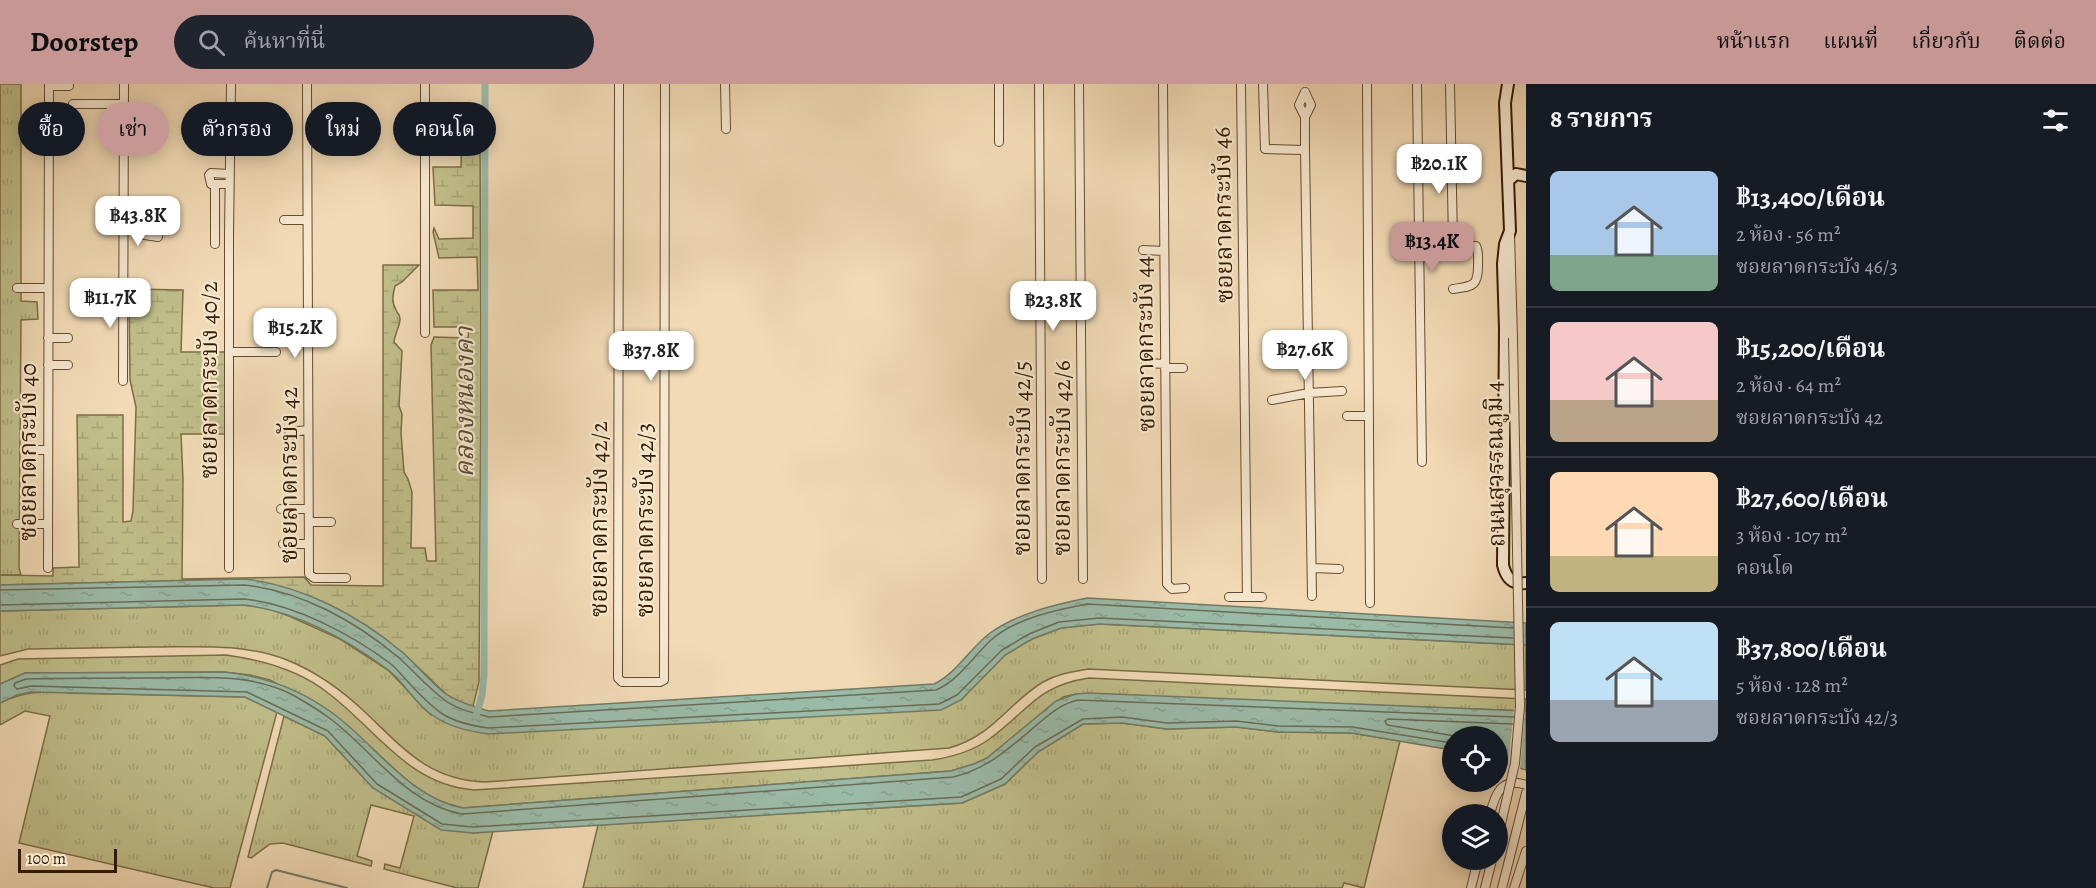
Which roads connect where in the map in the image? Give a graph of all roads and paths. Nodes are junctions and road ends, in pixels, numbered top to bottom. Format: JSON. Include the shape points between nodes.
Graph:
{"nodes":[{"id":1,"x":124,"y":84,"type":"edge"},
{"id":2,"x":231,"y":84,"type":"edge"},
{"id":3,"x":307,"y":84,"type":"edge"},
{"id":4,"x":425,"y":84,"type":"edge"},
{"id":5,"x":619,"y":84,"type":"edge"},
{"id":6,"x":665,"y":84,"type":"edge"},
{"id":7,"x":725,"y":84,"type":"edge"},
{"id":8,"x":999,"y":84,"type":"edge"},
{"id":9,"x":1039,"y":84,"type":"edge"},
{"id":10,"x":1079,"y":84,"type":"edge"},
{"id":11,"x":1163,"y":84,"type":"edge"},
{"id":12,"x":1241,"y":84,"type":"edge"},
{"id":13,"x":1263,"y":84,"type":"edge"},
{"id":14,"x":1367,"y":84,"type":"edge"},
{"id":15,"x":1417,"y":84,"type":"edge"},
{"id":16,"x":1450,"y":84,"type":"edge"},
{"id":17,"x":1502,"y":84,"type":"edge"},
{"id":18,"x":1508,"y":84,"type":"edge"},
{"id":19,"x":49,"y":85,"type":"edge"},
{"id":20,"x":69,"y":86,"type":"dead end"},
{"id":21,"x":1305,"y":88,"type":"edge"},
{"id":22,"x":123,"y":102,"type":"edge"},
{"id":23,"x":1505,"y":103,"type":"junction"},
{"id":24,"x":1305,"y":117,"type":"junction"},
{"id":25,"x":726,"y":129,"type":"dead end"},
{"id":26,"x":999,"y":142,"type":"dead end"},
{"id":27,"x":1305,"y":150,"type":"junction"},
{"id":28,"x":123,"y":156,"type":"edge"},
{"id":29,"x":230,"y":174,"type":"junction"},
{"id":30,"x":1526,"y":176,"type":"edge"},
{"id":31,"x":1509,"y":180,"type":"junction"},
{"id":32,"x":214,"y":184,"type":"junction"},
{"id":33,"x":229,"y":184,"type":"junction"},
{"id":34,"x":284,"y":220,"type":"dead end"},
{"id":35,"x":308,"y":220,"type":"junction"},
{"id":36,"x":123,"y":226,"type":"junction"},
{"id":37,"x":1510,"y":231,"type":"junction"},
{"id":38,"x":158,"y":237,"type":"dead end"},
{"id":39,"x":214,"y":244,"type":"dead end"},
{"id":40,"x":1143,"y":250,"type":"dead end"},
{"id":41,"x":1164,"y":250,"type":"junction"},
{"id":42,"x":17,"y":288,"type":"dead end"},
{"id":43,"x":48,"y":288,"type":"junction"},
{"id":44,"x":1453,"y":289,"type":"dead end"},
{"id":45,"x":425,"y":333,"type":"dead end"},
{"id":46,"x":48,"y":338,"type":"junction"},
{"id":47,"x":68,"y":338,"type":"dead end"},
{"id":48,"x":229,"y":352,"type":"junction"},
{"id":49,"x":276,"y":352,"type":"dead end"},
{"id":50,"x":1146,"y":363,"type":"dead end"},
{"id":51,"x":48,"y":365,"type":"junction"},
{"id":52,"x":68,"y":365,"type":"dead end"},
{"id":53,"x":1165,"y":366,"type":"junction"},
{"id":54,"x":1183,"y":368,"type":"dead end"},
{"id":55,"x":123,"y":381,"type":"dead end"},
{"id":56,"x":1342,"y":391,"type":"dead end"},
{"id":57,"x":1309,"y":393,"type":"junction"},
{"id":58,"x":1272,"y":400,"type":"dead end"},
{"id":59,"x":1347,"y":416,"type":"dead end"},
{"id":60,"x":1369,"y":416,"type":"junction"},
{"id":61,"x":308,"y":430,"type":"junction"},
{"id":62,"x":288,"y":440,"type":"dead end"},
{"id":63,"x":26,"y":450,"type":"dead end"},
{"id":64,"x":48,"y":450,"type":"junction"},
{"id":65,"x":1422,"y":462,"type":"dead end"},
{"id":66,"x":308,"y":508,"type":"junction"},
{"id":67,"x":281,"y":509,"type":"dead end"},
{"id":68,"x":309,"y":522,"type":"junction"},
{"id":69,"x":331,"y":522,"type":"dead end"},
{"id":70,"x":17,"y":524,"type":"dead end"},
{"id":71,"x":48,"y":524,"type":"junction"},
{"id":72,"x":284,"y":544,"type":"dead end"},
{"id":73,"x":309,"y":544,"type":"junction"},
{"id":74,"x":48,"y":568,"type":"dead end"},
{"id":75,"x":229,"y":568,"type":"dead end"},
{"id":76,"x":1312,"y":568,"type":"junction"},
{"id":77,"x":1339,"y":568,"type":"dead end"},
{"id":78,"x":345,"y":578,"type":"dead end"},
{"id":79,"x":1042,"y":579,"type":"dead end"},
{"id":80,"x":1083,"y":579,"type":"dead end"},
{"id":81,"x":1526,"y":583,"type":"edge"},
{"id":82,"x":1185,"y":588,"type":"dead end"},
{"id":83,"x":1312,"y":596,"type":"dead end"},
{"id":84,"x":1229,"y":597,"type":"dead end"},
{"id":85,"x":1247,"y":597,"type":"junction"},
{"id":86,"x":1262,"y":597,"type":"dead end"},
{"id":87,"x":1370,"y":603,"type":"dead end"},
{"id":88,"x":640,"y":681,"type":"joint"},
{"id":89,"x":1526,"y":785,"type":"edge"},
{"id":90,"x":1526,"y":793,"type":"edge"},
{"id":91,"x":1493,"y":804,"type":"edge"},
{"id":92,"x":1506,"y":804,"type":"edge"},
{"id":93,"x":1526,"y":851,"type":"edge"},
{"id":94,"x":1476,"y":870,"type":"edge"},
{"id":95,"x":1502,"y":886,"type":"edge"},
{"id":96,"x":1471,"y":888,"type":"edge"},
{"id":97,"x":1514,"y":888,"type":"edge"}],
"edges":[{"from":1,"to":22,"type":"street"},
{"from":2,"to":29,"type":"street","name":"ซอยลาดกระบัง 40/2"},
{"from":3,"to":35,"type":"street","name":"ซอยลาดกระบัง 42"},
{"from":4,"to":45,"type":"street"},
{"from":5,"to":88,"type":"street","name":"ซอยลาดกระบัง 42/2","via":[[618,678],[622,682]]},
{"from":6,"to":88,"type":"street","name":"ซอยลาดกระบัง 42/3","via":[[664,680]]},
{"from":7,"to":25,"type":"street"},
{"from":8,"to":26,"type":"street"},
{"from":9,"to":79,"type":"street","name":"ซอยลาดกระบัง 42/5"},
{"from":10,"to":80,"type":"street","name":"ซอยลาดกระบัง 42/6"},
{"from":11,"to":41,"type":"street","name":"ซอยลาดกระบัง 44"},
{"from":12,"to":85,"type":"street","name":"ซอยลาดกระบัง 46"},
{"from":13,"to":27,"type":"street","via":[[1265,149]]},
{"from":14,"to":60,"type":"street"},
{"from":15,"to":65,"type":"street"},
{"from":16,"to":44,"type":"street","via":[[1453,242],[1476,246],[1478,250],[1476,282]]},
{"from":17,"to":23,"type":"street"},
{"from":18,"to":23,"type":"street","name":"ถนนสุวรรณภูมิ 4"},
{"from":19,"to":20,"type":"street"},
{"from":19,"to":43,"type":"street","name":"ซอยลาดกระบัง 40"},
{"from":21,"to":24,"type":"street","via":[[1299,105]]},
{"from":21,"to":24,"type":"street","via":[[1311,105]]},
{"from":23,"to":31,"type":"street","name":"ถนนสุวรรณภูมิ 4"},
{"from":24,"to":27,"type":"street"},
{"from":27,"to":57,"type":"street"},
{"from":28,"to":36,"type":"street"},
{"from":29,"to":32,"type":"street","via":[[209,174],[209,183]]},
{"from":29,"to":33,"type":"street","name":"ซอยลาดกระบัง 40/2"},
{"from":30,"to":31,"type":"street","via":[[1516,174]]},
{"from":31,"to":37,"type":"street","name":"ถนนสุวรรณภูมิ 4"},
{"from":32,"to":33,"type":"street"},
{"from":32,"to":39,"type":"street"},
{"from":33,"to":48,"type":"street","name":"ซอยลาดกระบัง 40/2"},
{"from":34,"to":35,"type":"street"},
{"from":35,"to":61,"type":"street","name":"ซอยลาดกระบัง 42"},
{"from":36,"to":38,"type":"street","via":[[138,234]]},
{"from":36,"to":55,"type":"street"},
{"from":37,"to":81,"type":"street","via":[[1503,264],[1503,565],[1509,579]]},
{"from":37,"to":92,"type":"street","name":"ถนนสุวรรณภูมิ 4","bridge":true,"via":[[1520,706],[1515,763]]},
{"from":40,"to":41,"type":"street"},
{"from":41,"to":53,"type":"street","name":"ซอยลาดกระบัง 44"},
{"from":42,"to":43,"type":"street"},
{"from":43,"to":46,"type":"street","name":"ซอยลาดกระบัง 40"},
{"from":46,"to":47,"type":"street"},
{"from":46,"to":51,"type":"street","name":"ซอยลาดกระบัง 40"},
{"from":48,"to":49,"type":"street"},
{"from":48,"to":75,"type":"street","name":"ซอยลาดกระบัง 40/2"},
{"from":50,"to":53,"type":"street"},
{"from":51,"to":52,"type":"street"},
{"from":51,"to":64,"type":"street","name":"ซอยลาดกระบัง 40"},
{"from":53,"to":54,"type":"street"},
{"from":53,"to":82,"type":"street","name":"ซอยลาดกระบัง 44","via":[[1167,584],[1172,589]]},
{"from":56,"to":57,"type":"street"},
{"from":57,"to":58,"type":"street"},
{"from":57,"to":76,"type":"street"},
{"from":59,"to":60,"type":"street"},
{"from":60,"to":87,"type":"street"},
{"from":61,"to":62,"type":"street","via":[[292,431]]},
{"from":61,"to":66,"type":"street","name":"ซอยลาดกระบัง 42"},
{"from":63,"to":64,"type":"street"},
{"from":64,"to":71,"type":"street","name":"ซอยลาดกระบัง 40"},
{"from":66,"to":67,"type":"street"},
{"from":66,"to":68,"type":"street","name":"ซอยลาดกระบัง 42"},
{"from":68,"to":69,"type":"street"},
{"from":68,"to":73,"type":"street","name":"ซอยลาดกระบัง 42"},
{"from":70,"to":71,"type":"street"},
{"from":71,"to":74,"type":"street","name":"ซอยลาดกระบัง 40"},
{"from":72,"to":73,"type":"street"},
{"from":73,"to":78,"type":"street","name":"ซอยลาดกระบัง 42","via":[[309,576]]},
{"from":76,"to":77,"type":"street"},
{"from":76,"to":83,"type":"street"},
{"from":84,"to":85,"type":"street"},
{"from":85,"to":86,"type":"street"},
{"from":89,"to":91,"type":"street","via":[[1502,787]]},
{"from":90,"to":95,"type":"street"},
{"from":93,"to":97,"type":"street"},
{"from":94,"to":96,"type":"street"}]}
